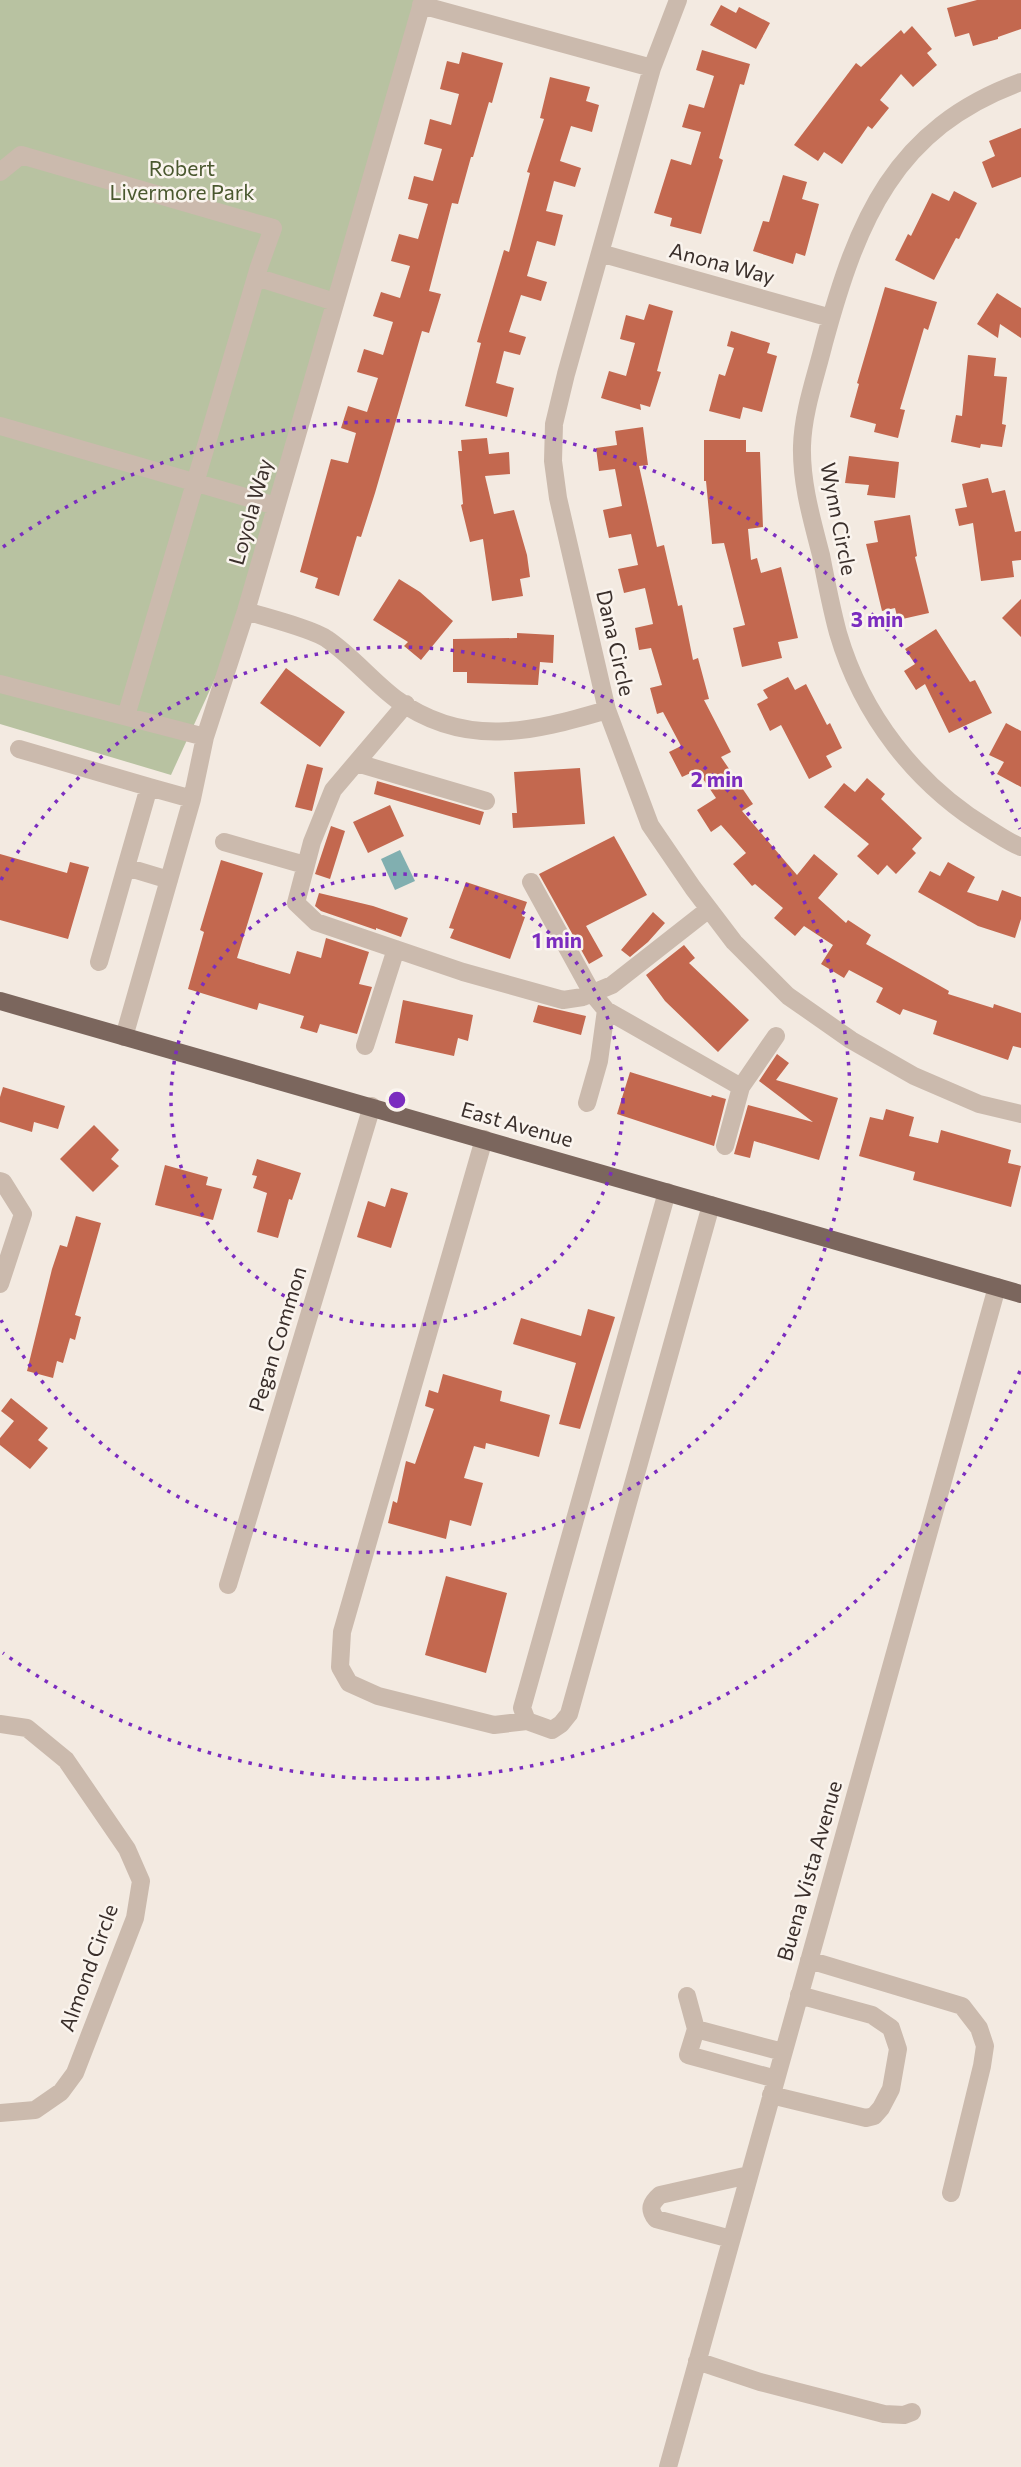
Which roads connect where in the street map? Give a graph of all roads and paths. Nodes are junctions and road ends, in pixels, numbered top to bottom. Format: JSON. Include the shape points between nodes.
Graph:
{"nodes":[{"id":1,"x":678,"y":0,"type":"edge"},
{"id":2,"x":422,"y":2,"type":"edge"},
{"id":3,"x":652,"y":68,"type":"junction"},
{"id":4,"x":1021,"y":82,"type":"edge"},
{"id":5,"x":0,"y":172,"type":"edge"},
{"id":6,"x":600,"y":254,"type":"junction"},
{"id":7,"x":256,"y":278,"type":"junction"},
{"id":8,"x":335,"y":302,"type":"junction"},
{"id":9,"x":831,"y":318,"type":"junction"},
{"id":10,"x":0,"y":426,"type":"edge"},
{"id":11,"x":197,"y":484,"type":"junction"},
{"id":12,"x":276,"y":506,"type":"junction"},
{"id":13,"x":246,"y":611,"type":"junction"},
{"id":14,"x":0,"y":684,"type":"edge"},
{"id":15,"x":406,"y":704,"type":"junction"},
{"id":16,"x":607,"y":710,"type":"junction"},
{"id":17,"x":126,"y":716,"type":"junction"},
{"id":18,"x":205,"y":737,"type":"junction"},
{"id":19,"x":19,"y":749,"type":"dead end"},
{"id":20,"x":357,"y":763,"type":"junction"},
{"id":21,"x":149,"y":787,"type":"junction"},
{"id":22,"x":192,"y":799,"type":"junction"},
{"id":23,"x":486,"y":801,"type":"dead end"},
{"id":24,"x":224,"y":842,"type":"dead end"},
{"id":25,"x":1021,"y":848,"type":"edge"},
{"id":26,"x":305,"y":865,"type":"junction"},
{"id":27,"x":126,"y":867,"type":"junction"},
{"id":28,"x":169,"y":880,"type":"junction"},
{"id":29,"x":531,"y":883,"type":"dead end"},
{"id":30,"x":709,"y":909,"type":"junction"},
{"id":31,"x":396,"y":949,"type":"junction"},
{"id":32,"x":99,"y":962,"type":"dead end"},
{"id":33,"x":592,"y":993,"type":"junction"},
{"id":34,"x":0,"y":1001,"type":"edge"},
{"id":35,"x":606,"y":1010,"type":"junction"},
{"id":36,"x":776,"y":1036,"type":"dead end"},
{"id":37,"x":124,"y":1037,"type":"junction"},
{"id":38,"x":365,"y":1045,"type":"dead end"},
{"id":39,"x":741,"y":1087,"type":"junction"},
{"id":40,"x":587,"y":1103,"type":"dead end"},
{"id":41,"x":372,"y":1107,"type":"junction"},
{"id":42,"x":1021,"y":1114,"type":"edge"},
{"id":43,"x":484,"y":1139,"type":"junction"},
{"id":44,"x":725,"y":1146,"type":"dead end"},
{"id":45,"x":0,"y":1181,"type":"edge"},
{"id":46,"x":667,"y":1192,"type":"junction"},
{"id":47,"x":711,"y":1205,"type":"junction"},
{"id":48,"x":0,"y":1284,"type":"edge"},
{"id":49,"x":997,"y":1287,"type":"junction"},
{"id":50,"x":1021,"y":1294,"type":"edge"},
{"id":51,"x":228,"y":1585,"type":"dead end"},
{"id":52,"x":527,"y":1721,"type":"junction"},
{"id":53,"x":0,"y":1724,"type":"edge"},
{"id":54,"x":809,"y":1960,"type":"junction"},
{"id":55,"x":799,"y":1995,"type":"junction"},
{"id":56,"x":687,"y":1996,"type":"dead end"},
{"id":57,"x":696,"y":2029,"type":"junction"},
{"id":58,"x":783,"y":2052,"type":"junction"},
{"id":59,"x":774,"y":2087,"type":"junction"},
{"id":60,"x":0,"y":2113,"type":"edge"},
{"id":61,"x":749,"y":2175,"type":"junction"},
{"id":62,"x":951,"y":2193,"type":"dead end"},
{"id":63,"x":731,"y":2239,"type":"junction"},
{"id":64,"x":697,"y":2361,"type":"junction"},
{"id":65,"x":912,"y":2412,"type":"dead end"},
{"id":66,"x":668,"y":2467,"type":"edge"}],
"edges":[{"from":1,"to":3,"type":"street","name":"Dana Circle"},
{"from":2,"to":3,"type":"street"},
{"from":2,"to":8,"type":"street","name":"Loyola Way"},
{"from":3,"to":6,"type":"street","name":"Dana Circle"},
{"from":4,"to":9,"type":"street","name":"Wynn Circle","via":[[957,112],[915,146],[883,189],[862,228]]},
{"from":5,"to":7,"type":"street","via":[[21,155],[273,228]]},
{"from":6,"to":9,"type":"street","name":"Anona Way"},
{"from":6,"to":16,"type":"street","name":"Dana Circle","via":[[554,424],[553,461]]},
{"from":7,"to":8,"type":"street"},
{"from":7,"to":11,"type":"street"},
{"from":8,"to":12,"type":"street","name":"Loyola Way"},
{"from":9,"to":25,"type":"street","name":"Wynn Circle","via":[[802,446],[804,485],[839,634],[880,726],[919,775],[961,812]]},
{"from":10,"to":11,"type":"street"},
{"from":11,"to":12,"type":"street"},
{"from":11,"to":17,"type":"street"},
{"from":12,"to":13,"type":"street","name":"Loyola Way"},
{"from":13,"to":15,"type":"street","via":[[325,637]]},
{"from":13,"to":18,"type":"street","name":"Loyola Way"},
{"from":14,"to":17,"type":"street"},
{"from":15,"to":16,"type":"street","via":[[468,731],[505,733]]},
{"from":15,"to":20,"type":"street"},
{"from":16,"to":30,"type":"street","name":"Dana Circle","via":[[650,825]]},
{"from":17,"to":18,"type":"street"},
{"from":18,"to":22,"type":"street","name":"Loyola Way"},
{"from":19,"to":21,"type":"street"},
{"from":20,"to":23,"type":"street"},
{"from":20,"to":26,"type":"street","via":[[333,790]]},
{"from":21,"to":22,"type":"street"},
{"from":21,"to":27,"type":"street"},
{"from":22,"to":28,"type":"street","name":"Loyola Way"},
{"from":24,"to":26,"type":"street"},
{"from":26,"to":31,"type":"street","via":[[296,903],[316,922]]},
{"from":27,"to":28,"type":"street"},
{"from":27,"to":32,"type":"street"},
{"from":28,"to":37,"type":"street","name":"Loyola Way"},
{"from":29,"to":33,"type":"street"},
{"from":30,"to":33,"type":"street","via":[[612,985]]},
{"from":30,"to":42,"type":"street","name":"Dana Circle","via":[[734,942],[788,996],[850,1040],[914,1076],[979,1104]]},
{"from":31,"to":33,"type":"street","via":[[563,1000]]},
{"from":31,"to":38,"type":"street"},
{"from":33,"to":35,"type":"street"},
{"from":34,"to":37,"type":"main road","name":"East Avenue"},
{"from":35,"to":39,"type":"street"},
{"from":35,"to":40,"type":"street"},
{"from":36,"to":39,"type":"street"},
{"from":37,"to":41,"type":"main road","name":"East Avenue"},
{"from":39,"to":44,"type":"street"},
{"from":41,"to":43,"type":"main road","name":"East Avenue"},
{"from":41,"to":51,"type":"street","name":"Pegan Common"},
{"from":43,"to":46,"type":"main road","name":"East Avenue"},
{"from":43,"to":52,"type":"street","via":[[342,1632],[340,1667],[349,1683],[378,1696],[494,1725]]},
{"from":45,"to":48,"type":"street","via":[[23,1214]]},
{"from":46,"to":47,"type":"main road","name":"East Avenue"},
{"from":46,"to":52,"type":"street","via":[[522,1708]]},
{"from":47,"to":49,"type":"main road","name":"East Avenue"},
{"from":47,"to":52,"type":"street","via":[[569,1714],[552,1730]]},
{"from":49,"to":50,"type":"main road","name":"East Avenue"},
{"from":49,"to":54,"type":"street","name":"Buena Vista Avenue"},
{"from":53,"to":60,"type":"street","name":"Almond Circle","via":[[27,1728],[66,1760],[127,1849],[141,1881],[135,1918],[75,2073],[61,2092],[35,2110]]},
{"from":54,"to":55,"type":"street","name":"Buena Vista Avenue"},
{"from":54,"to":62,"type":"street","via":[[962,2006],[979,2028],[985,2046],[982,2066]]},
{"from":55,"to":58,"type":"street","name":"Buena Vista Avenue"},
{"from":55,"to":59,"type":"street","via":[[872,2015],[891,2028],[898,2049],[891,2089],[881,2108],[866,2118]]},
{"from":56,"to":57,"type":"street"},
{"from":57,"to":58,"type":"street"},
{"from":57,"to":59,"type":"street","via":[[688,2055]]},
{"from":58,"to":59,"type":"street","name":"Buena Vista Avenue"},
{"from":59,"to":61,"type":"street","name":"Buena Vista Avenue"},
{"from":61,"to":63,"type":"street","name":"Buena Vista Avenue"},
{"from":61,"to":63,"type":"street","via":[[660,2195],[650,2207],[656,2219]]},
{"from":63,"to":64,"type":"street","name":"Buena Vista Avenue"},
{"from":64,"to":65,"type":"street","via":[[884,2414]]},
{"from":64,"to":66,"type":"street","name":"Buena Vista Avenue"}]}
